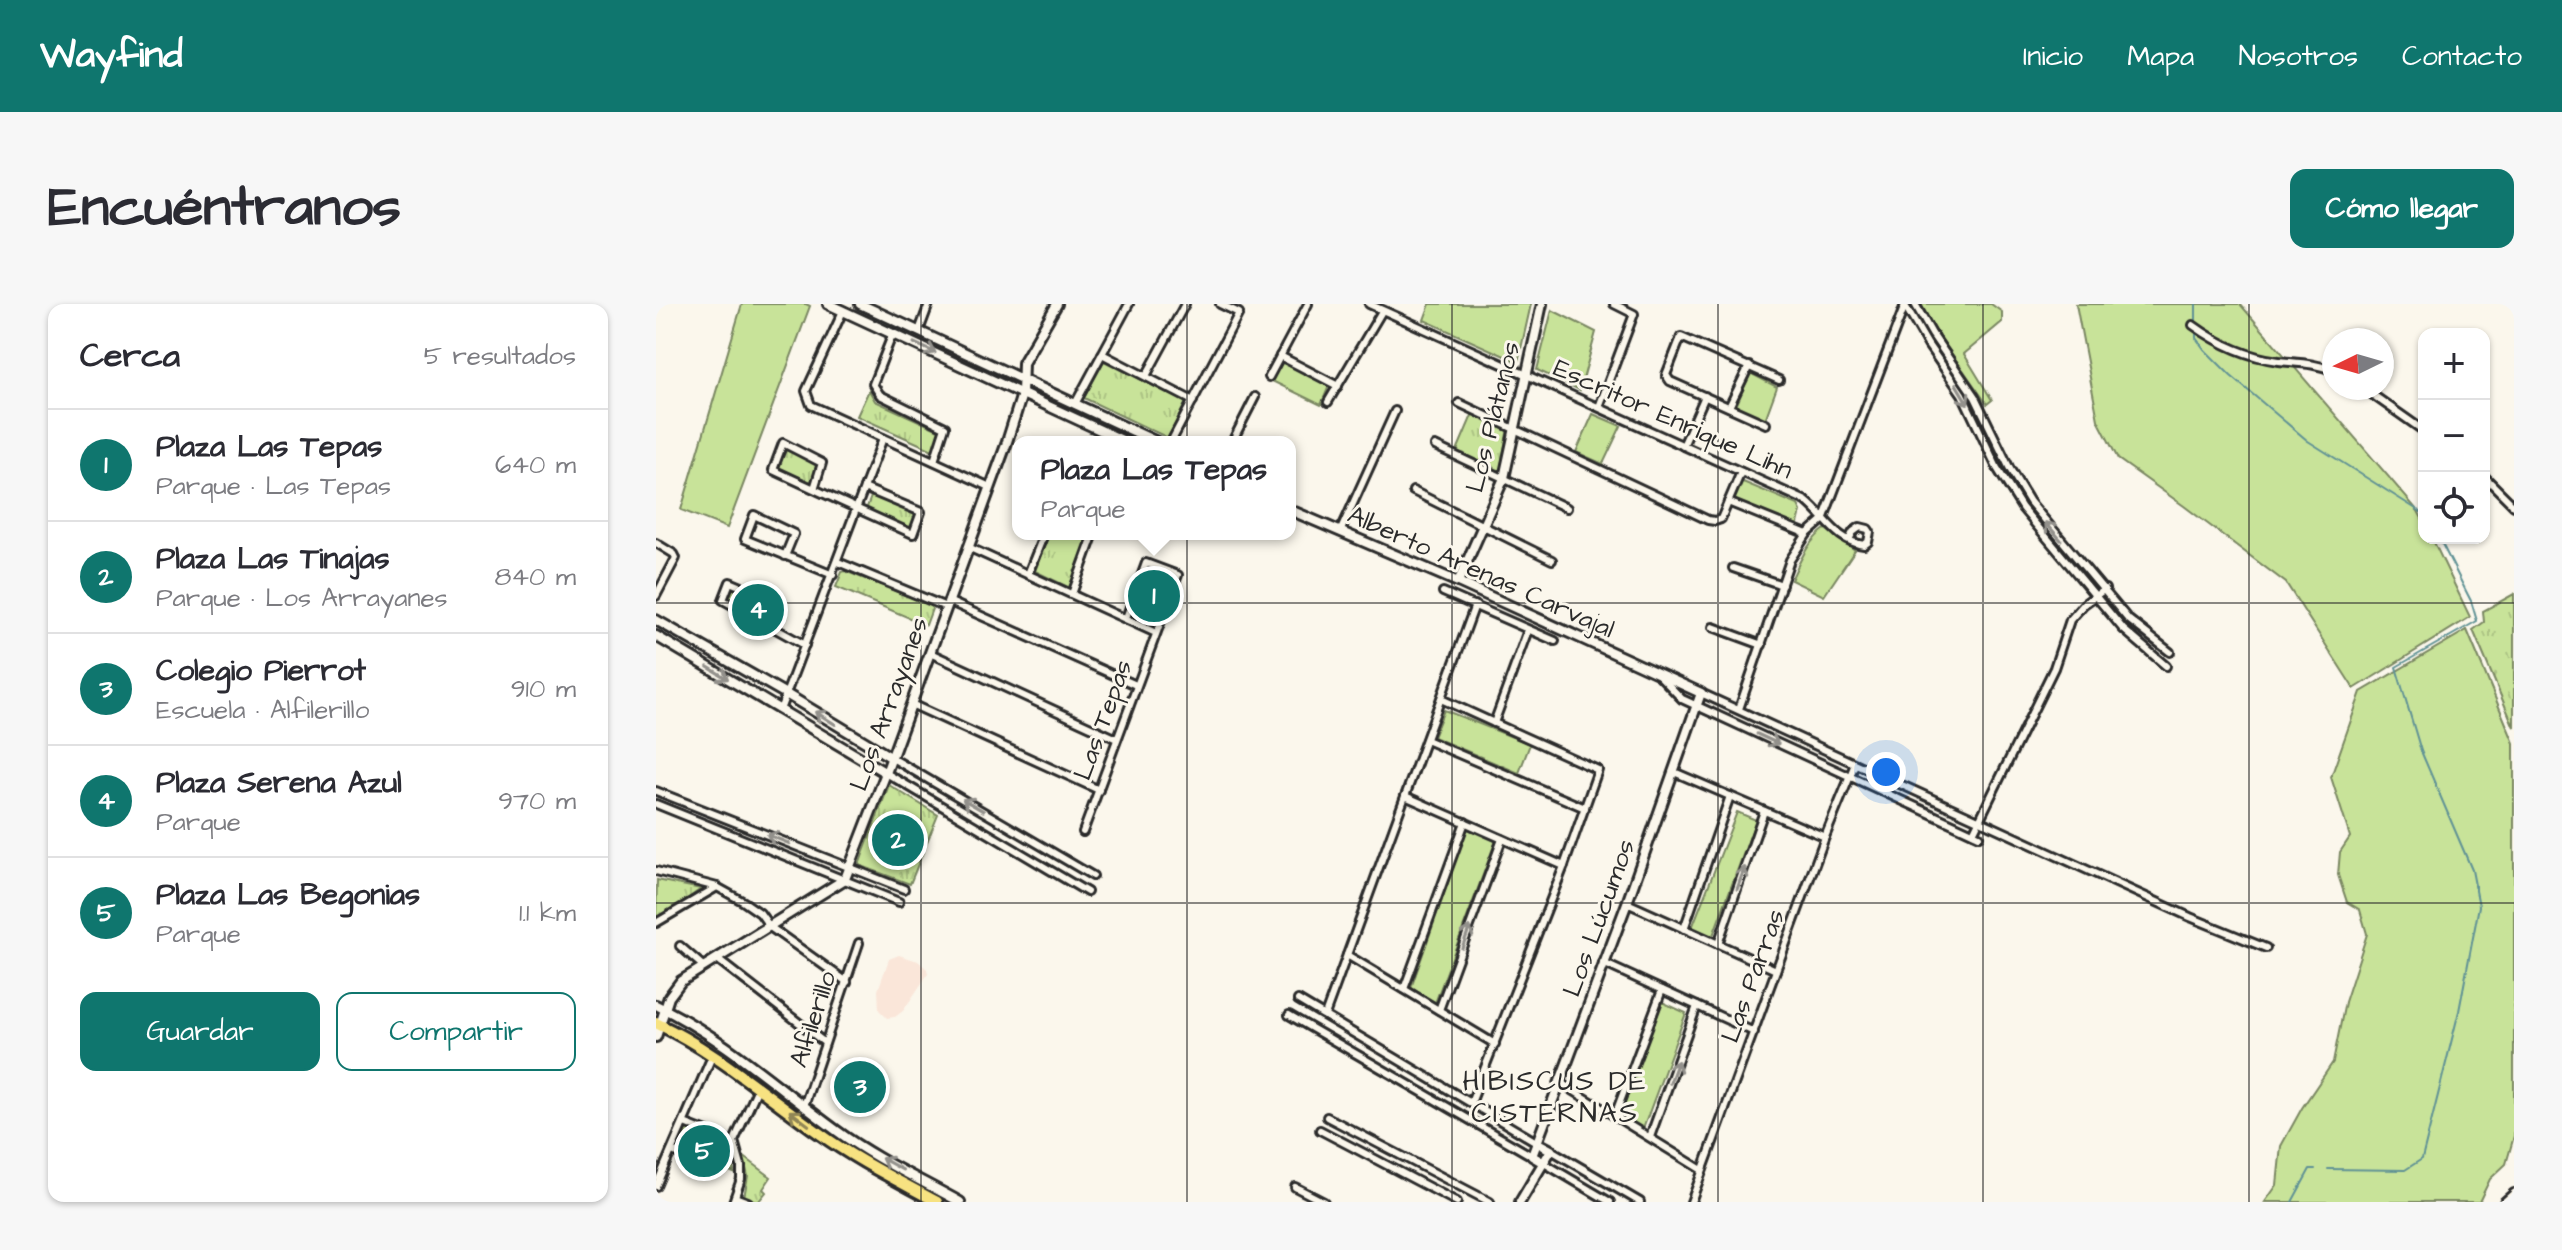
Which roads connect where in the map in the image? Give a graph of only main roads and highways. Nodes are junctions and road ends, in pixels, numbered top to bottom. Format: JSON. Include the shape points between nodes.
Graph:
{"nodes":[{"id":1,"x":659,"y":1024,"type":"edge"},
{"id":2,"x":937,"y":1202,"type":"edge"}],
"edges":[{"from":2,"to":1,"type":"main road","one_way":true,"via":[[848,1153],[713,1054]]}]}
